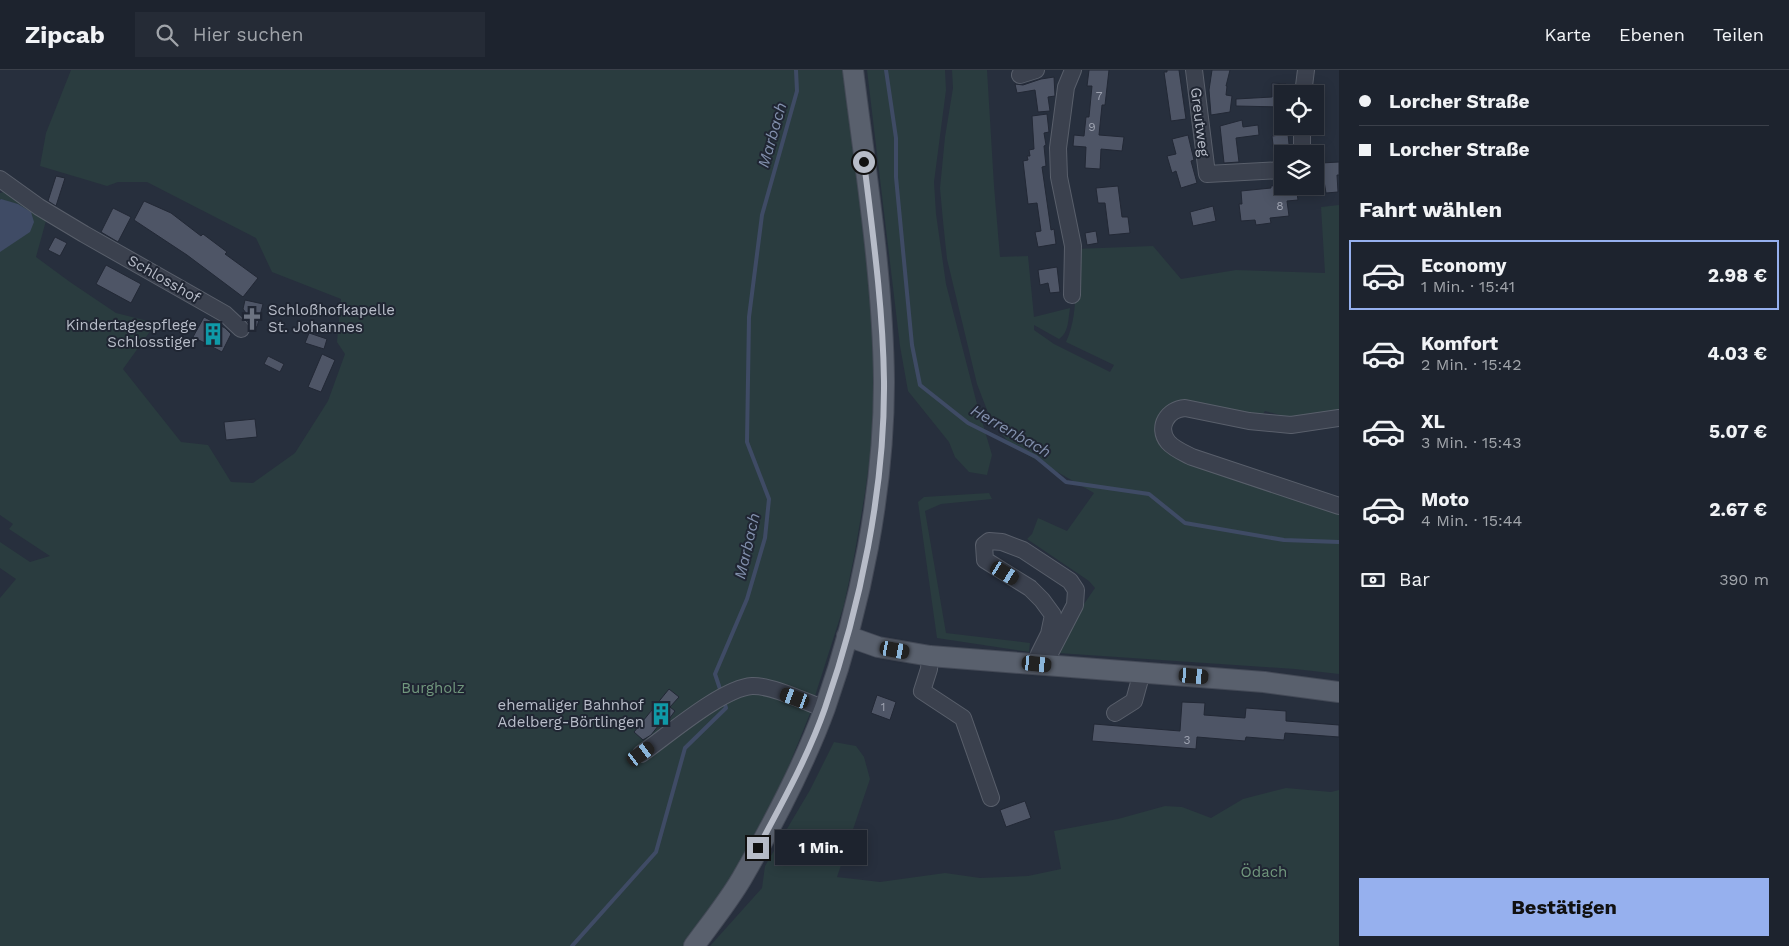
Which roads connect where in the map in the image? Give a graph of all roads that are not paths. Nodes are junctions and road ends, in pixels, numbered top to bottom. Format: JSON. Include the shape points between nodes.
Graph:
{"nodes":[{"id":1,"x":853,"y":70,"type":"edge"},
{"id":2,"x":1036,"y":70,"type":"edge"},
{"id":3,"x":1073,"y":70,"type":"edge"},
{"id":4,"x":1194,"y":70,"type":"edge"},
{"id":5,"x":1306,"y":70,"type":"edge"},
{"id":6,"x":1020,"y":75,"type":"dead end"},
{"id":7,"x":1304,"y":85,"type":"edge"},
{"id":8,"x":1274,"y":170,"type":"edge"},
{"id":9,"x":0,"y":179,"type":"edge"},
{"id":10,"x":1072,"y":295,"type":"dead end"},
{"id":11,"x":241,"y":329,"type":"dead end"},
{"id":12,"x":1339,"y":418,"type":"edge"},
{"id":13,"x":1339,"y":506,"type":"edge"},
{"id":14,"x":847,"y":636,"type":"junction"},
{"id":15,"x":930,"y":656,"type":"junction"},
{"id":16,"x":1042,"y":665,"type":"junction"},
{"id":17,"x":1142,"y":672,"type":"junction"},
{"id":18,"x":1339,"y":692,"type":"edge"},
{"id":19,"x":825,"y":709,"type":"junction"},
{"id":20,"x":1115,"y":713,"type":"dead end"},
{"id":21,"x":641,"y":754,"type":"dead end"},
{"id":22,"x":991,"y":798,"type":"dead end"},
{"id":23,"x":694,"y":946,"type":"edge"}],
"edges":[{"from":1,"to":14,"type":"main road","via":[[881,302],[884,383],[874,502],[863,573]]},
{"from":2,"to":6,"type":"street"},
{"from":3,"to":10,"type":"street","via":[[1066,87],[1058,148],[1073,246]]},
{"from":4,"to":8,"type":"street","name":"Greutweg","via":[[1207,174]]},
{"from":5,"to":7,"type":"street"},
{"from":9,"to":11,"type":"street","name":"Schlosshof","via":[[39,207],[225,314]]},
{"from":12,"to":13,"type":"street","via":[[1291,424],[1249,421],[1179,408],[1170,413],[1163,430],[1170,444],[1192,457]]},
{"from":14,"to":15,"type":"main road","via":[[878,647]]},
{"from":14,"to":19,"type":"main road"},
{"from":15,"to":16,"type":"main road"},
{"from":15,"to":22,"type":"street","via":[[922,691],[962,718]]},
{"from":16,"to":16,"type":"street","via":[[1075,605],[1076,590],[1070,581],[1023,550],[989,541],[984,545],[985,560],[1030,588],[1052,615],[1049,634],[1039,654]]},
{"from":16,"to":17,"type":"main road"},
{"from":17,"to":18,"type":"main road"},
{"from":17,"to":20,"type":"street","via":[[1134,701]]},
{"from":19,"to":21,"type":"street","via":[[766,687],[738,689],[711,704]]},
{"from":19,"to":23,"type":"main road","via":[[784,800],[740,880]]}]}
